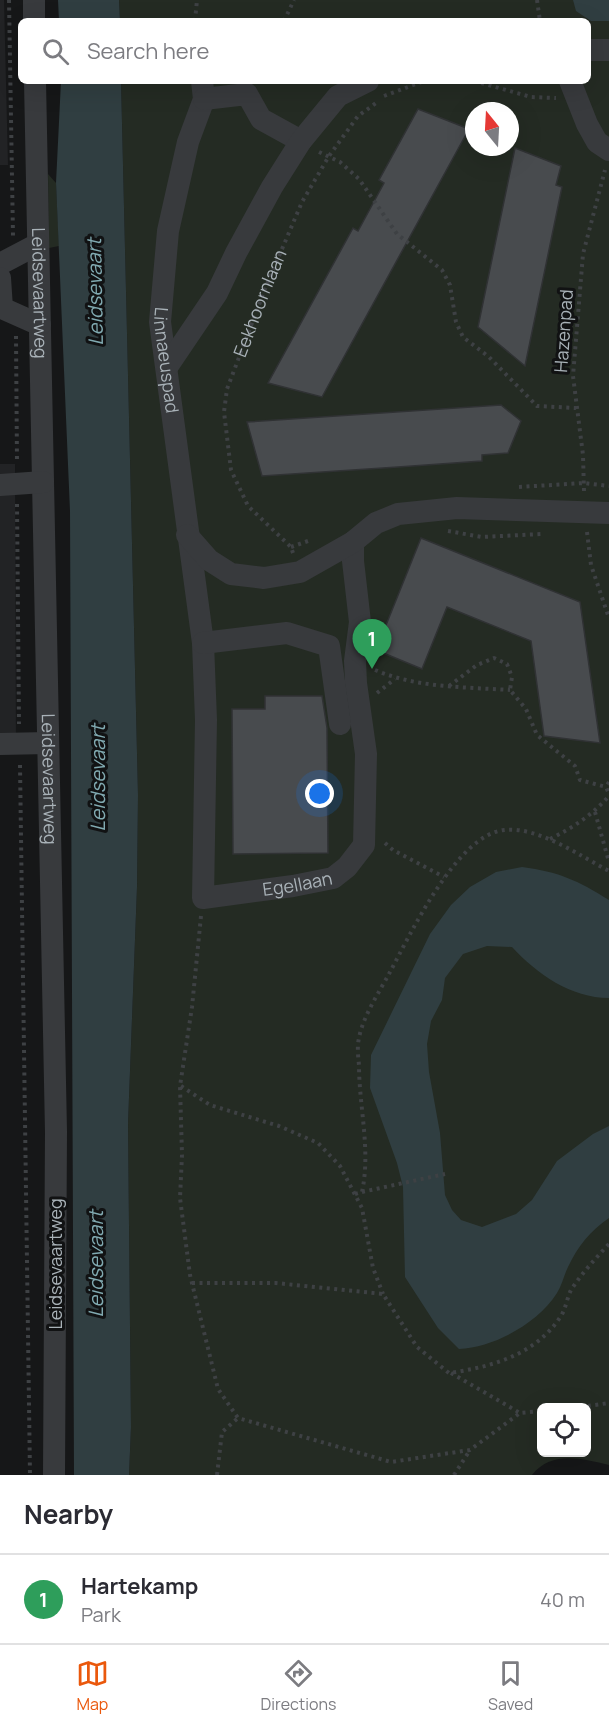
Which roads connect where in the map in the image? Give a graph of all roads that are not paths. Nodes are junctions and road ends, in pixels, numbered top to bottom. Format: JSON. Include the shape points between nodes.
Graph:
{"nodes":[{"id":1,"x":34,"y":0,"type":"edge"},
{"id":2,"x":34,"y":18,"type":"edge"},
{"id":3,"x":591,"y":50,"type":"edge"},
{"id":4,"x":609,"y":50,"type":"edge"},
{"id":5,"x":35,"y":84,"type":"edge"},
{"id":6,"x":362,"y":84,"type":"edge"},
{"id":7,"x":203,"y":90,"type":"edge"},
{"id":8,"x":574,"y":90,"type":"edge"},
{"id":9,"x":300,"y":141,"type":"junction"},
{"id":10,"x":608,"y":157,"type":"edge"},
{"id":11,"x":38,"y":244,"type":"junction"},
{"id":12,"x":0,"y":264,"type":"edge"},
{"id":13,"x":0,"y":278,"type":"edge"},
{"id":14,"x":40,"y":325,"type":"junction"},
{"id":15,"x":167,"y":367,"type":"junction"},
{"id":16,"x":43,"y":482,"type":"junction"},
{"id":17,"x":0,"y":485,"type":"edge"},
{"id":18,"x":602,"y":522,"type":"edge"},
{"id":19,"x":187,"y":535,"type":"junction"},
{"id":20,"x":353,"y":542,"type":"junction"},
{"id":21,"x":203,"y":643,"type":"junction"},
{"id":22,"x":340,"y":724,"type":"dead end"},
{"id":23,"x":48,"y":743,"type":"junction"},
{"id":24,"x":0,"y":744,"type":"edge"},
{"id":25,"x":54,"y":1475,"type":"edge"}],
"edges":[{"from":1,"to":2,"type":"street"},
{"from":3,"to":4,"type":"street"},
{"from":5,"to":11,"type":"street","name":"Leidsevaartweg"},
{"from":6,"to":9,"type":"street","via":[[338,96]]},
{"from":7,"to":9,"type":"street","via":[[247,94],[261,119]]},
{"from":7,"to":15,"type":"street","name":"Linnaeuspad","via":[[168,231],[160,322]]},
{"from":8,"to":10,"type":"street","via":[[587,124]]},
{"from":9,"to":15,"type":"street","via":[[218,293]]},
{"from":11,"to":12,"type":"street"},
{"from":11,"to":14,"type":"street","name":"Leidsevaartweg"},
{"from":13,"to":14,"type":"street","via":[[2,308]]},
{"from":14,"to":16,"type":"street","name":"Leidsevaartweg"},
{"from":15,"to":19,"type":"street","name":"Linnaeuspad"},
{"from":16,"to":17,"type":"street"},
{"from":16,"to":23,"type":"street","name":"Leidsevaartweg"},
{"from":18,"to":20,"type":"street","via":[[457,508],[398,514],[376,523]]},
{"from":19,"to":20,"type":"street","via":[[209,560],[231,574],[264,578],[300,572]]},
{"from":19,"to":21,"type":"street","name":"Linnaeuspad"},
{"from":20,"to":21,"type":"street","name":"Egellaan","via":[[360,622],[355,661],[366,754],[364,845],[333,878],[203,898]]},
{"from":21,"to":22,"type":"street","via":[[287,633],[329,646]]},
{"from":23,"to":24,"type":"street"},
{"from":23,"to":25,"type":"street","name":"Leidsevaartweg","via":[[56,1144]]}]}
